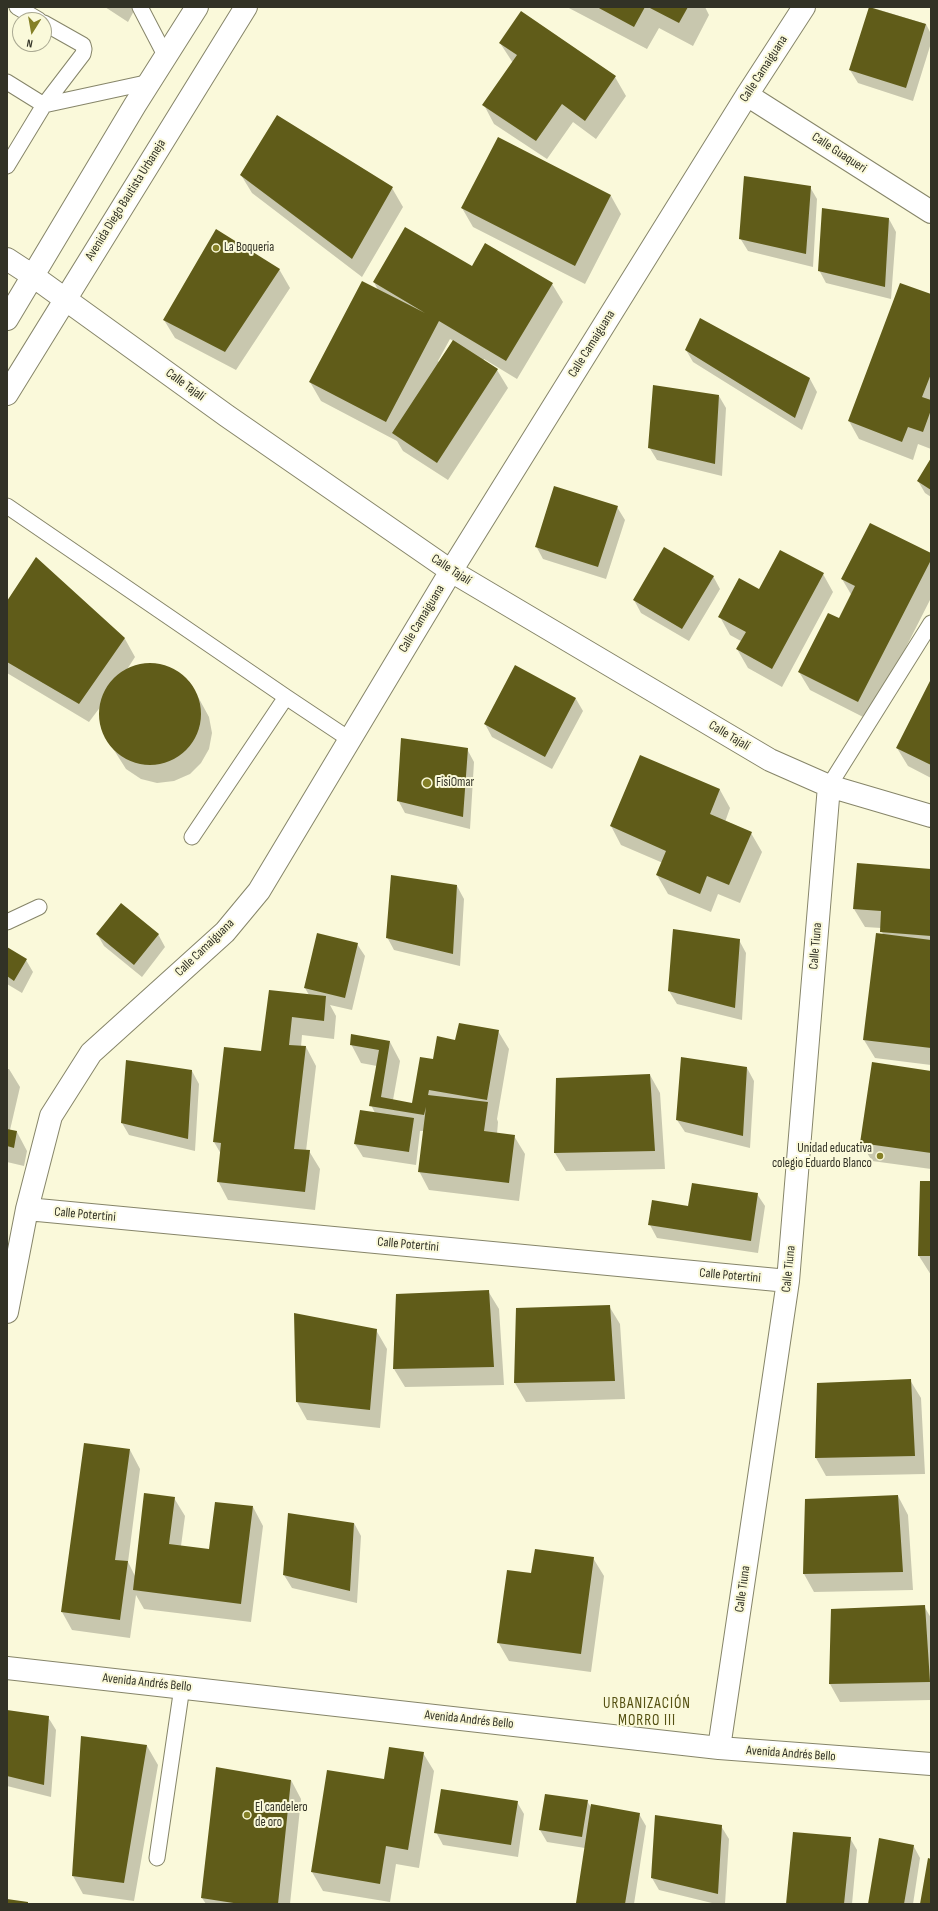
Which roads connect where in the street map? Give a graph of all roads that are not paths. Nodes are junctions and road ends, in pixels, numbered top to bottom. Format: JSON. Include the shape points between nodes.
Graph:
{"nodes":[{"id":1,"x":140,"y":7,"type":"edge"},
{"id":2,"x":198,"y":7,"type":"edge"},
{"id":3,"x":246,"y":7,"type":"edge"},
{"id":4,"x":804,"y":7,"type":"edge"},
{"id":5,"x":52,"y":28,"type":"edge"},
{"id":6,"x":166,"y":57,"type":"junction"},
{"id":7,"x":7,"y":82,"type":"edge"},
{"id":8,"x":150,"y":82,"type":"junction"},
{"id":9,"x":747,"y":95,"type":"junction"},
{"id":10,"x":44,"y":105,"type":"junction"},
{"id":11,"x":7,"y":166,"type":"edge"},
{"id":12,"x":931,"y":212,"type":"edge"},
{"id":13,"x":7,"y":259,"type":"edge"},
{"id":14,"x":33,"y":276,"type":"junction"},
{"id":15,"x":65,"y":298,"type":"junction"},
{"id":16,"x":7,"y":319,"type":"edge"},
{"id":17,"x":7,"y":394,"type":"edge"},
{"id":18,"x":7,"y":506,"type":"edge"},
{"id":19,"x":451,"y":571,"type":"junction"},
{"id":20,"x":931,"y":623,"type":"edge"},
{"id":21,"x":286,"y":697,"type":"junction"},
{"id":22,"x":349,"y":739,"type":"junction"},
{"id":23,"x":829,"y":786,"type":"junction"},
{"id":24,"x":931,"y":816,"type":"edge"},
{"id":25,"x":192,"y":837,"type":"dead end"},
{"id":26,"x":39,"y":907,"type":"dead end"},
{"id":27,"x":7,"y":922,"type":"edge"},
{"id":28,"x":27,"y":1209,"type":"junction"},
{"id":29,"x":788,"y":1281,"type":"junction"},
{"id":30,"x":7,"y":1312,"type":"edge"},
{"id":31,"x":7,"y":1668,"type":"edge"},
{"id":32,"x":182,"y":1687,"type":"junction"},
{"id":33,"x":719,"y":1748,"type":"junction"},
{"id":34,"x":931,"y":1764,"type":"edge"},
{"id":35,"x":157,"y":1858,"type":"dead end"}],
"edges":[{"from":1,"to":6,"type":"lane"},
{"from":2,"to":6,"type":"street"},
{"from":3,"to":15,"type":"street","name":"Avenida Diego Bautista Urbaneja"},
{"from":4,"to":9,"type":"street","name":"Calle Camaiguana"},
{"from":5,"to":10,"type":"lane","via":[[83,45],[84,49]]},
{"from":6,"to":8,"type":"street"},
{"from":7,"to":10,"type":"lane"},
{"from":8,"to":10,"type":"lane"},
{"from":8,"to":14,"type":"street"},
{"from":9,"to":12,"type":"street","name":"Calle Guaqueri"},
{"from":9,"to":19,"type":"street","name":"Calle Camaiguana"},
{"from":10,"to":11,"type":"lane"},
{"from":13,"to":14,"type":"street","name":"Calle Tajalí"},
{"from":14,"to":15,"type":"street","name":"Calle Tajalí"},
{"from":14,"to":16,"type":"street"},
{"from":15,"to":17,"type":"street","name":"Avenida Diego Bautista Urbaneja"},
{"from":15,"to":19,"type":"street","name":"Calle Tajalí","via":[[227,416]]},
{"from":18,"to":21,"type":"lane"},
{"from":19,"to":22,"type":"street","name":"Calle Camaiguana"},
{"from":19,"to":23,"type":"street","name":"Calle Tajalí","via":[[770,760]]},
{"from":20,"to":23,"type":"lane"},
{"from":21,"to":22,"type":"lane"},
{"from":21,"to":25,"type":"lane"},
{"from":22,"to":28,"type":"street","name":"Calle Camaiguana","via":[[259,892],[225,932],[91,1053],[51,1116]]},
{"from":23,"to":24,"type":"street","name":"Calle Tajalí"},
{"from":23,"to":29,"type":"street","name":"Calle Tiuna"},
{"from":26,"to":27,"type":"lane"},
{"from":28,"to":29,"type":"street","name":"Calle Potertini"},
{"from":28,"to":30,"type":"street","name":"Calle Camaiguana"},
{"from":29,"to":33,"type":"street","name":"Calle Tiuna"},
{"from":31,"to":32,"type":"street","name":"Avenida Andrés Bello"},
{"from":32,"to":33,"type":"street","name":"Avenida Andrés Bello"},
{"from":32,"to":35,"type":"lane"},
{"from":33,"to":34,"type":"street","name":"Avenida Andrés Bello"}]}
